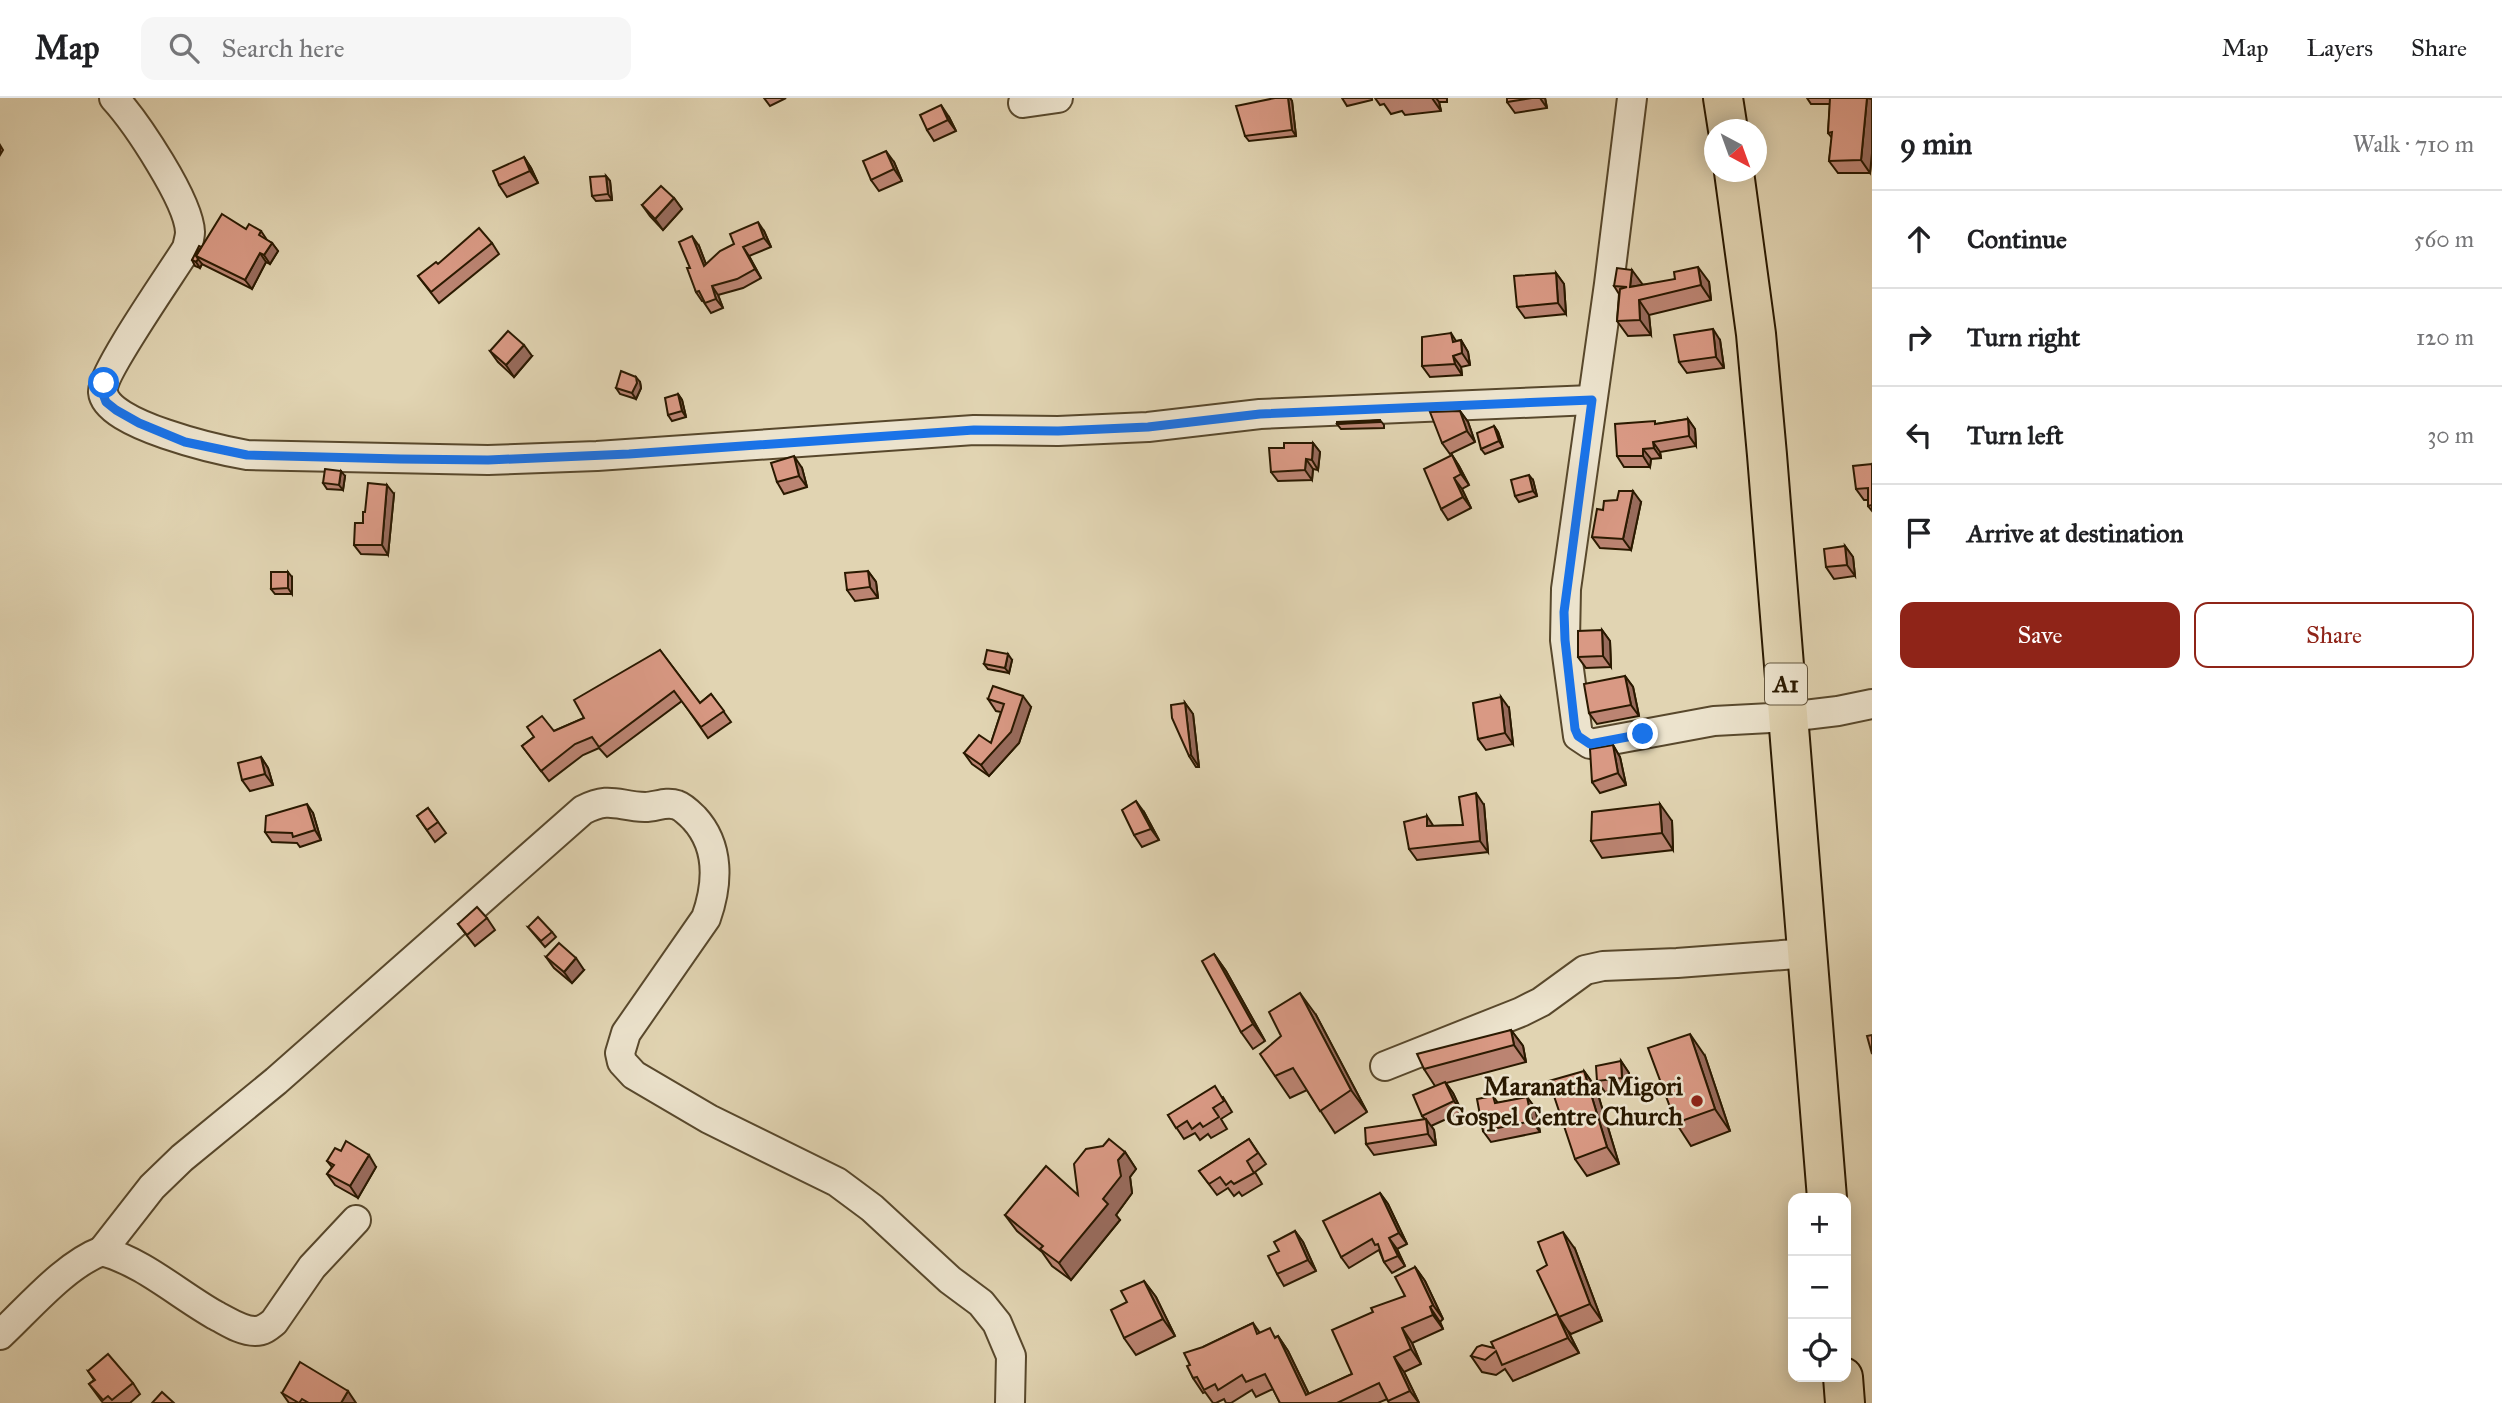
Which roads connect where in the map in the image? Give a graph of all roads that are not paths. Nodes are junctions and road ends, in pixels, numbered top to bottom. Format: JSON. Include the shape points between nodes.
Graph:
{"nodes":[{"id":1,"x":114,"y":98,"type":"edge"},
{"id":2,"x":1058,"y":98,"type":"edge"},
{"id":3,"x":1632,"y":98,"type":"edge"},
{"id":4,"x":1723,"y":98,"type":"edge"},
{"id":5,"x":1023,"y":103,"type":"dead end"},
{"id":6,"x":1726,"y":119,"type":"edge"},
{"id":7,"x":1735,"y":182,"type":"edge"},
{"id":8,"x":1592,"y":400,"type":"junction"},
{"id":9,"x":1872,"y":704,"type":"edge"},
{"id":10,"x":1788,"y":717,"type":"junction"},
{"id":11,"x":1809,"y":953,"type":"junction"},
{"id":12,"x":1385,"y":1066,"type":"dead end"},
{"id":13,"x":1827,"y":1193,"type":"edge"},
{"id":14,"x":356,"y":1220,"type":"dead end"},
{"id":15,"x":102,"y":1251,"type":"junction"},
{"id":16,"x":0,"y":1335,"type":"edge"},
{"id":17,"x":1843,"y":1382,"type":"edge"},
{"id":18,"x":1010,"y":1403,"type":"edge"},
{"id":19,"x":1845,"y":1403,"type":"edge"}],
"edges":[{"from":1,"to":8,"type":"street","via":[[161,165],[186,213],[190,233],[187,248],[109,373],[103,394],[106,402],[139,423],[220,450],[247,455],[488,460],[974,430],[1148,427],[1273,413]]},
{"from":2,"to":5,"type":"street"},
{"from":3,"to":8,"type":"street"},
{"from":4,"to":6,"type":"highway"},
{"from":7,"to":10,"type":"highway","number":"A1","via":[[1756,334]]},
{"from":8,"to":10,"type":"street","via":[[1564,612],[1578,736],[1590,744],[1714,721]]},
{"from":9,"to":10,"type":"street"},
{"from":10,"to":11,"type":"highway","number":"A1"},
{"from":11,"to":12,"type":"street","via":[[1585,970],[1521,1013]]},
{"from":11,"to":13,"type":"highway","number":"A1"},
{"from":14,"to":15,"type":"street","via":[[312,1267],[274,1322],[256,1331],[231,1323],[128,1261]]},
{"from":15,"to":16,"type":"street","via":[[69,1271]]},
{"from":15,"to":18,"type":"street","via":[[152,1186],[182,1157],[276,1081],[583,810],[608,801],[648,807],[678,805],[701,825],[711,845],[713,897],[706,918],[626,1033],[622,1062],[634,1075],[709,1119],[837,1182],[973,1295],[1007,1342]]},
{"from":17,"to":19,"type":"highway"}]}
